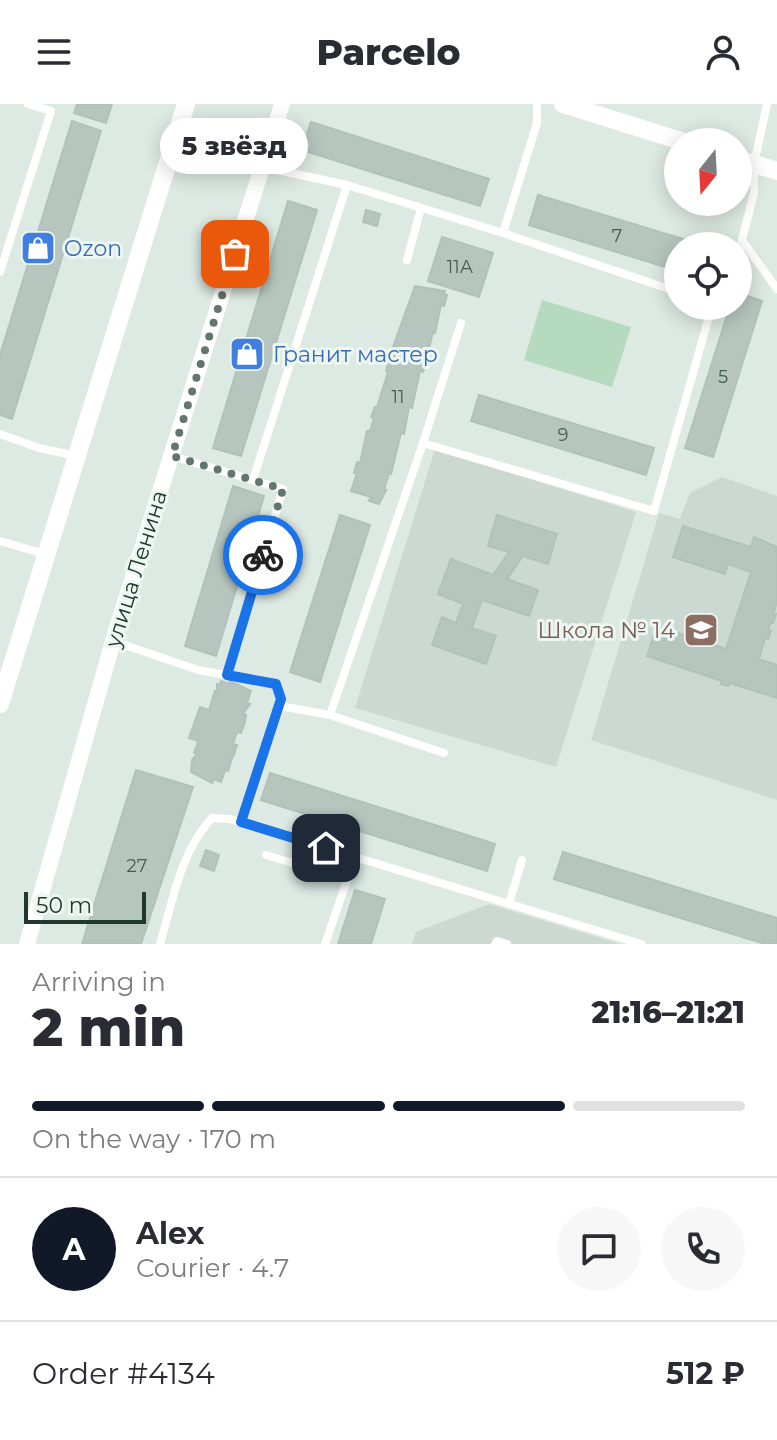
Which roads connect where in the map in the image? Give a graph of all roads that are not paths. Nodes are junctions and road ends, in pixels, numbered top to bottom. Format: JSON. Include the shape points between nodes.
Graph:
{"nodes":[{"id":1,"x":28,"y":104,"type":"edge"},
{"id":2,"x":186,"y":104,"type":"edge"},
{"id":3,"x":282,"y":104,"type":"edge"},
{"id":4,"x":537,"y":104,"type":"edge"},
{"id":5,"x":563,"y":104,"type":"edge"},
{"id":6,"x":767,"y":104,"type":"edge"},
{"id":7,"x":664,"y":136,"type":"edge"},
{"id":8,"x":752,"y":145,"type":"edge"},
{"id":9,"x":752,"y":164,"type":"edge"},
{"id":10,"x":262,"y":167,"type":"junction"},
{"id":11,"x":777,"y":171,"type":"edge"},
{"id":12,"x":347,"y":185,"type":"junction"},
{"id":13,"x":421,"y":208,"type":"junction"},
{"id":14,"x":503,"y":233,"type":"junction"},
{"id":15,"x":752,"y":254,"type":"edge"},
{"id":16,"x":407,"y":260,"type":"dead end"},
{"id":17,"x":0,"y":272,"type":"edge"},
{"id":18,"x":664,"y":287,"type":"edge"},
{"id":19,"x":777,"y":289,"type":"edge"},
{"id":20,"x":708,"y":320,"type":"edge"},
{"id":21,"x":461,"y":323,"type":"dead end"},
{"id":22,"x":0,"y":434,"type":"edge"},
{"id":23,"x":423,"y":443,"type":"junction"},
{"id":24,"x":76,"y":456,"type":"junction"},
{"id":25,"x":172,"y":456,"type":"junction"},
{"id":26,"x":253,"y":480,"type":"junction"},
{"id":27,"x":0,"y":541,"type":"edge"},
{"id":28,"x":46,"y":554,"type":"junction"},
{"id":29,"x":113,"y":641,"type":"junction"},
{"id":30,"x":227,"y":675,"type":"junction"},
{"id":31,"x":0,"y":704,"type":"edge"},
{"id":32,"x":280,"y":706,"type":"junction"},
{"id":33,"x":330,"y":715,"type":"junction"},
{"id":34,"x":444,"y":753,"type":"dead end"},
{"id":35,"x":241,"y":822,"type":"junction"},
{"id":36,"x":266,"y":855,"type":"dead end"},
{"id":37,"x":355,"y":857,"type":"junction"},
{"id":38,"x":522,"y":860,"type":"dead end"},
{"id":39,"x":346,"y":879,"type":"junction"},
{"id":40,"x":509,"y":904,"type":"junction"},
{"id":41,"x":27,"y":944,"type":"edge"},
{"id":42,"x":160,"y":944,"type":"edge"},
{"id":43,"x":325,"y":944,"type":"edge"},
{"id":44,"x":495,"y":944,"type":"edge"},
{"id":45,"x":507,"y":944,"type":"edge"},
{"id":46,"x":641,"y":944,"type":"edge"}],
"edges":[{"from":1,"to":17,"type":"lane","via":[[51,111]]},
{"from":2,"to":24,"type":"street"},
{"from":3,"to":10,"type":"street","name":"улица Ленина"},
{"from":4,"to":14,"type":"lane","via":[[537,123]]},
{"from":5,"to":7,"type":"street"},
{"from":6,"to":8,"type":"lane"},
{"from":9,"to":11,"type":"street"},
{"from":10,"to":12,"type":"lane"},
{"from":10,"to":25,"type":"street","name":"улица Ленина"},
{"from":12,"to":13,"type":"lane"},
{"from":12,"to":26,"type":"lane"},
{"from":13,"to":14,"type":"lane"},
{"from":13,"to":16,"type":"lane"},
{"from":14,"to":18,"type":"lane"},
{"from":15,"to":19,"type":"lane"},
{"from":20,"to":23,"type":"lane","via":[[654,511]]},
{"from":21,"to":23,"type":"lane"},
{"from":22,"to":24,"type":"lane"},
{"from":23,"to":33,"type":"lane"},
{"from":24,"to":28,"type":"street"},
{"from":25,"to":26,"type":"lane"},
{"from":25,"to":29,"type":"street","name":"улица Ленина"},
{"from":26,"to":30,"type":"lane","via":[[283,489]]},
{"from":27,"to":28,"type":"lane"},
{"from":28,"to":31,"type":"street"},
{"from":29,"to":30,"type":"lane"},
{"from":29,"to":41,"type":"street","name":"улица Ленина"},
{"from":30,"to":32,"type":"lane","via":[[276,684]]},
{"from":32,"to":33,"type":"lane"},
{"from":32,"to":35,"type":"lane"},
{"from":33,"to":34,"type":"lane"},
{"from":35,"to":37,"type":"lane"},
{"from":35,"to":42,"type":"lane","via":[[212,818],[199,832],[187,854]]},
{"from":36,"to":39,"type":"lane"},
{"from":37,"to":39,"type":"lane"},
{"from":37,"to":40,"type":"lane"},
{"from":38,"to":40,"type":"lane"},
{"from":39,"to":43,"type":"lane"},
{"from":40,"to":46,"type":"lane"},
{"from":44,"to":45,"type":"lane"}]}
